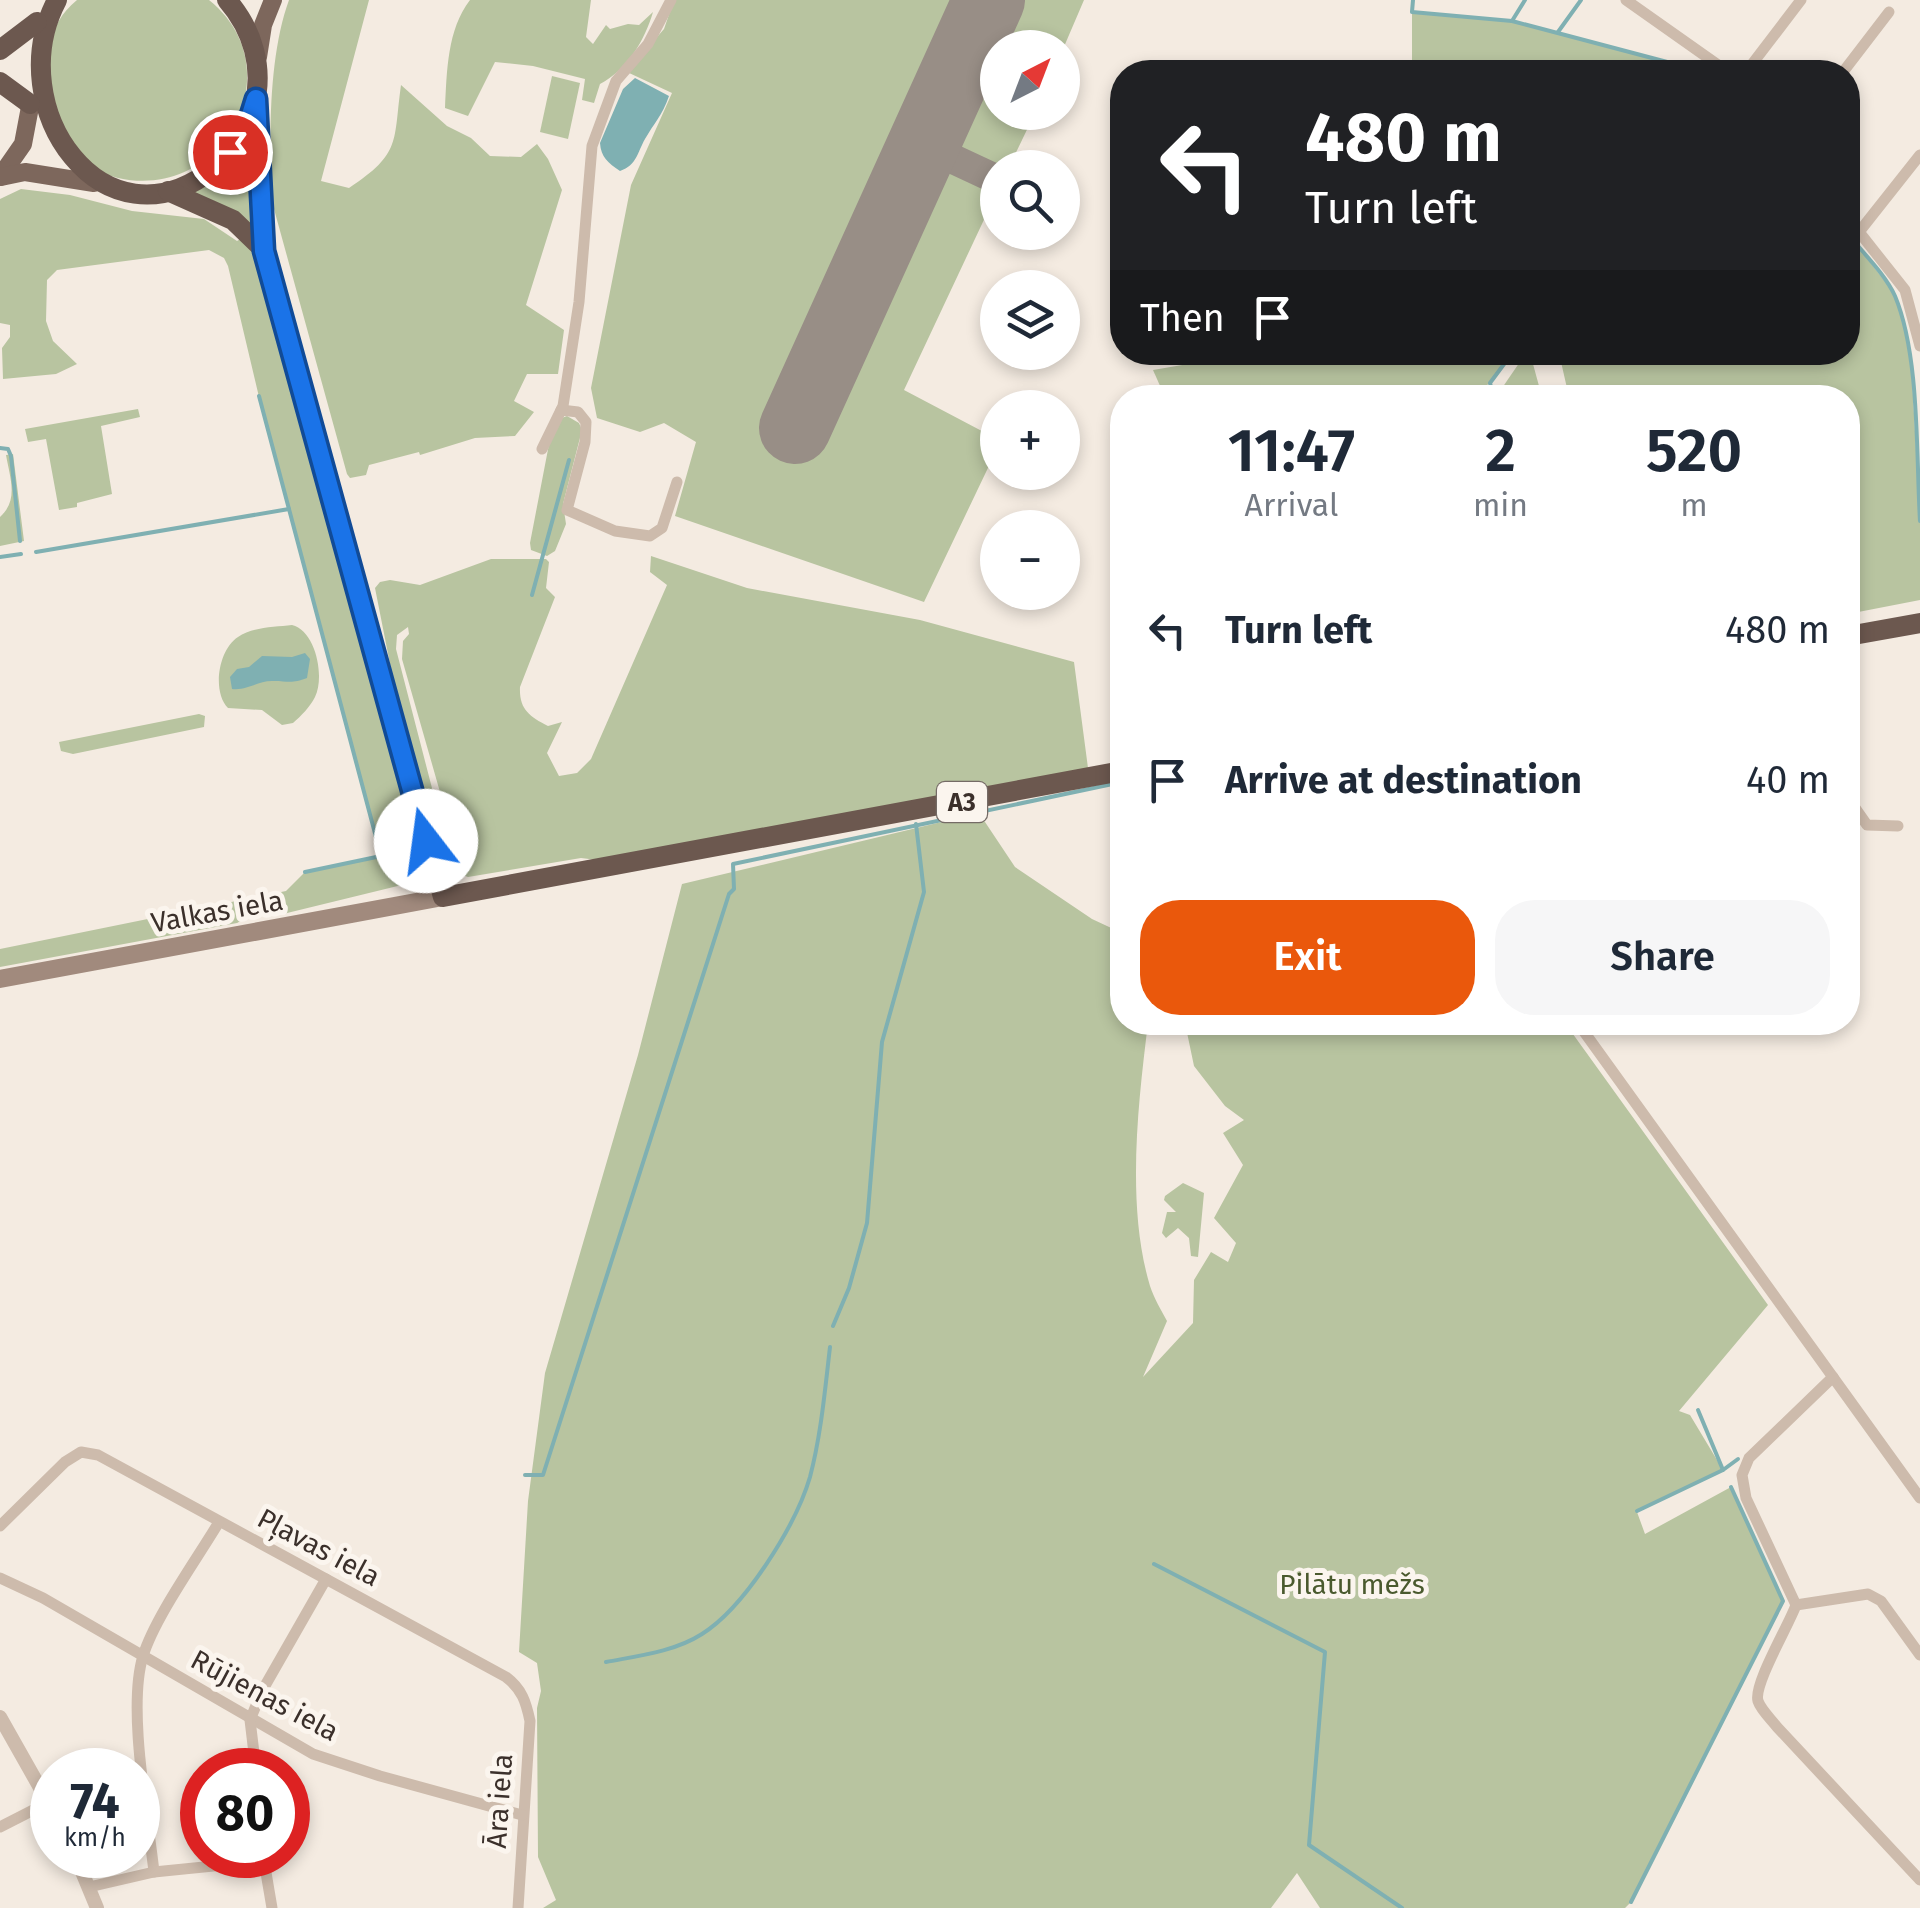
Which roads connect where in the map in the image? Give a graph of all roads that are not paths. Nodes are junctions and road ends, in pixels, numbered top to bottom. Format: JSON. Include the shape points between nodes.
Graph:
{"nodes":[{"id":1,"x":228,"y":0,"type":"edge"},
{"id":2,"x":273,"y":0,"type":"edge"},
{"id":3,"x":671,"y":0,"type":"edge"},
{"id":4,"x":1626,"y":0,"type":"edge"},
{"id":5,"x":1801,"y":0,"type":"edge"},
{"id":6,"x":50,"y":6,"type":"edge"},
{"id":7,"x":1889,"y":12,"type":"dead end"},
{"id":8,"x":0,"y":50,"type":"edge"},
{"id":9,"x":1711,"y":60,"type":"edge"},
{"id":10,"x":1755,"y":60,"type":"edge"},
{"id":11,"x":1852,"y":60,"type":"edge"},
{"id":12,"x":257,"y":63,"type":"junction"},
{"id":13,"x":0,"y":82,"type":"edge"},
{"id":14,"x":256,"y":99,"type":"junction"},
{"id":15,"x":30,"y":106,"type":"junction"},
{"id":16,"x":1920,"y":155,"type":"edge"},
{"id":17,"x":0,"y":177,"type":"edge"},
{"id":18,"x":94,"y":182,"type":"junction"},
{"id":19,"x":168,"y":190,"type":"junction"},
{"id":20,"x":1860,"y":231,"type":"edge"},
{"id":21,"x":1860,"y":233,"type":"edge"},
{"id":22,"x":264,"y":251,"type":"junction"},
{"id":23,"x":1920,"y":286,"type":"edge"},
{"id":24,"x":1905,"y":290,"type":"junction"},
{"id":25,"x":1920,"y":346,"type":"edge"},
{"id":26,"x":561,"y":410,"type":"junction"},
{"id":27,"x":542,"y":449,"type":"dead end"},
{"id":28,"x":676,"y":482,"type":"dead end"},
{"id":29,"x":1920,"y":623,"type":"edge"},
{"id":30,"x":1860,"y":634,"type":"edge"},
{"id":31,"x":1110,"y":773,"type":"edge"},
{"id":32,"x":1860,"y":815,"type":"edge"},
{"id":33,"x":1898,"y":826,"type":"dead end"},
{"id":34,"x":443,"y":897,"type":"junction"},
{"id":35,"x":0,"y":979,"type":"edge"},
{"id":36,"x":1586,"y":1035,"type":"edge"},
{"id":37,"x":1833,"y":1377,"type":"junction"},
{"id":38,"x":1920,"y":1498,"type":"edge"},
{"id":39,"x":219,"y":1522,"type":"junction"},
{"id":40,"x":0,"y":1526,"type":"edge"},
{"id":41,"x":0,"y":1578,"type":"edge"},
{"id":42,"x":326,"y":1579,"type":"junction"},
{"id":43,"x":1796,"y":1605,"type":"junction"},
{"id":44,"x":1920,"y":1655,"type":"edge"},
{"id":45,"x":143,"y":1656,"type":"junction"},
{"id":46,"x":525,"y":1698,"type":"joint"},
{"id":47,"x":0,"y":1717,"type":"edge"},
{"id":48,"x":250,"y":1720,"type":"junction"},
{"id":49,"x":142,"y":1748,"type":"edge"},
{"id":50,"x":253,"y":1748,"type":"edge"},
{"id":51,"x":30,"y":1769,"type":"edge"},
{"id":52,"x":30,"y":1814,"type":"edge"},
{"id":53,"x":522,"y":1815,"type":"junction"},
{"id":54,"x":0,"y":1828,"type":"edge"},
{"id":55,"x":85,"y":1878,"type":"edge"},
{"id":56,"x":128,"y":1878,"type":"edge"},
{"id":57,"x":267,"y":1878,"type":"edge"},
{"id":58,"x":1920,"y":1880,"type":"edge"},
{"id":59,"x":89,"y":1887,"type":"junction"},
{"id":60,"x":97,"y":1908,"type":"edge"},
{"id":61,"x":272,"y":1908,"type":"edge"},
{"id":62,"x":518,"y":1908,"type":"edge"}],
"edges":[{"from":1,"to":12,"type":"highway","via":[[248,31]]},
{"from":2,"to":12,"type":"main road"},
{"from":3,"to":26,"type":"street","via":[[648,44],[616,82],[592,146],[579,302]]},
{"from":4,"to":9,"type":"street"},
{"from":5,"to":10,"type":"street"},
{"from":6,"to":8,"type":"highway"},
{"from":6,"to":15,"type":"highway","via":[[30,48]]},
{"from":7,"to":11,"type":"street"},
{"from":12,"to":14,"type":"highway"},
{"from":13,"to":15,"type":"highway"},
{"from":14,"to":19,"type":"highway","via":[[247,128],[220,164]]},
{"from":14,"to":22,"type":"highway"},
{"from":15,"to":17,"type":"main road","via":[[23,144]]},
{"from":15,"to":18,"type":"highway","via":[[47,144]]},
{"from":16,"to":20,"type":"street"},
{"from":17,"to":18,"type":"main road","via":[[26,172]]},
{"from":18,"to":19,"type":"highway","via":[[138,193]]},
{"from":19,"to":22,"type":"highway","via":[[234,220]]},
{"from":21,"to":24,"type":"street"},
{"from":22,"to":34,"type":"highway"},
{"from":23,"to":24,"type":"street"},
{"from":24,"to":25,"type":"street"},
{"from":26,"to":27,"type":"street"},
{"from":26,"to":28,"type":"street","via":[[578,412],[586,422],[567,510],[615,531],[650,536],[662,528]]},
{"from":29,"to":30,"type":"highway"},
{"from":31,"to":34,"type":"highway","number":"A3"},
{"from":32,"to":33,"type":"street","via":[[1867,825]]},
{"from":34,"to":35,"type":"main road","name":"Valkas iela"},
{"from":36,"to":37,"type":"street"},
{"from":37,"to":38,"type":"street"},
{"from":37,"to":43,"type":"street","via":[[1750,1458],[1742,1476]]},
{"from":39,"to":40,"type":"street","name":"Pļavas iela","via":[[98,1455],[80,1452]]},
{"from":39,"to":42,"type":"street","name":"Pļavas iela"},
{"from":39,"to":45,"type":"street"},
{"from":41,"to":45,"type":"street","name":"Rūjienas iela"},
{"from":42,"to":46,"type":"street","name":"Pļavas iela","via":[[506,1677]]},
{"from":42,"to":48,"type":"street"},
{"from":43,"to":44,"type":"street","via":[[1868,1594],[1881,1601]]},
{"from":43,"to":58,"type":"street","via":[[1756,1686],[1758,1702]]},
{"from":45,"to":48,"type":"street","name":"Rūjienas iela"},
{"from":45,"to":49,"type":"street","via":[[136,1688]]},
{"from":46,"to":53,"type":"street","name":"Āra iela","via":[[530,1721]]},
{"from":47,"to":51,"type":"street"},
{"from":48,"to":50,"type":"street"},
{"from":48,"to":53,"type":"street","name":"Rūjienas iela","via":[[313,1754]]},
{"from":52,"to":54,"type":"street"},
{"from":53,"to":62,"type":"street","name":"Āra iela"},
{"from":55,"to":59,"type":"street"},
{"from":56,"to":59,"type":"street"},
{"from":57,"to":61,"type":"street"},
{"from":59,"to":60,"type":"street"}]}
